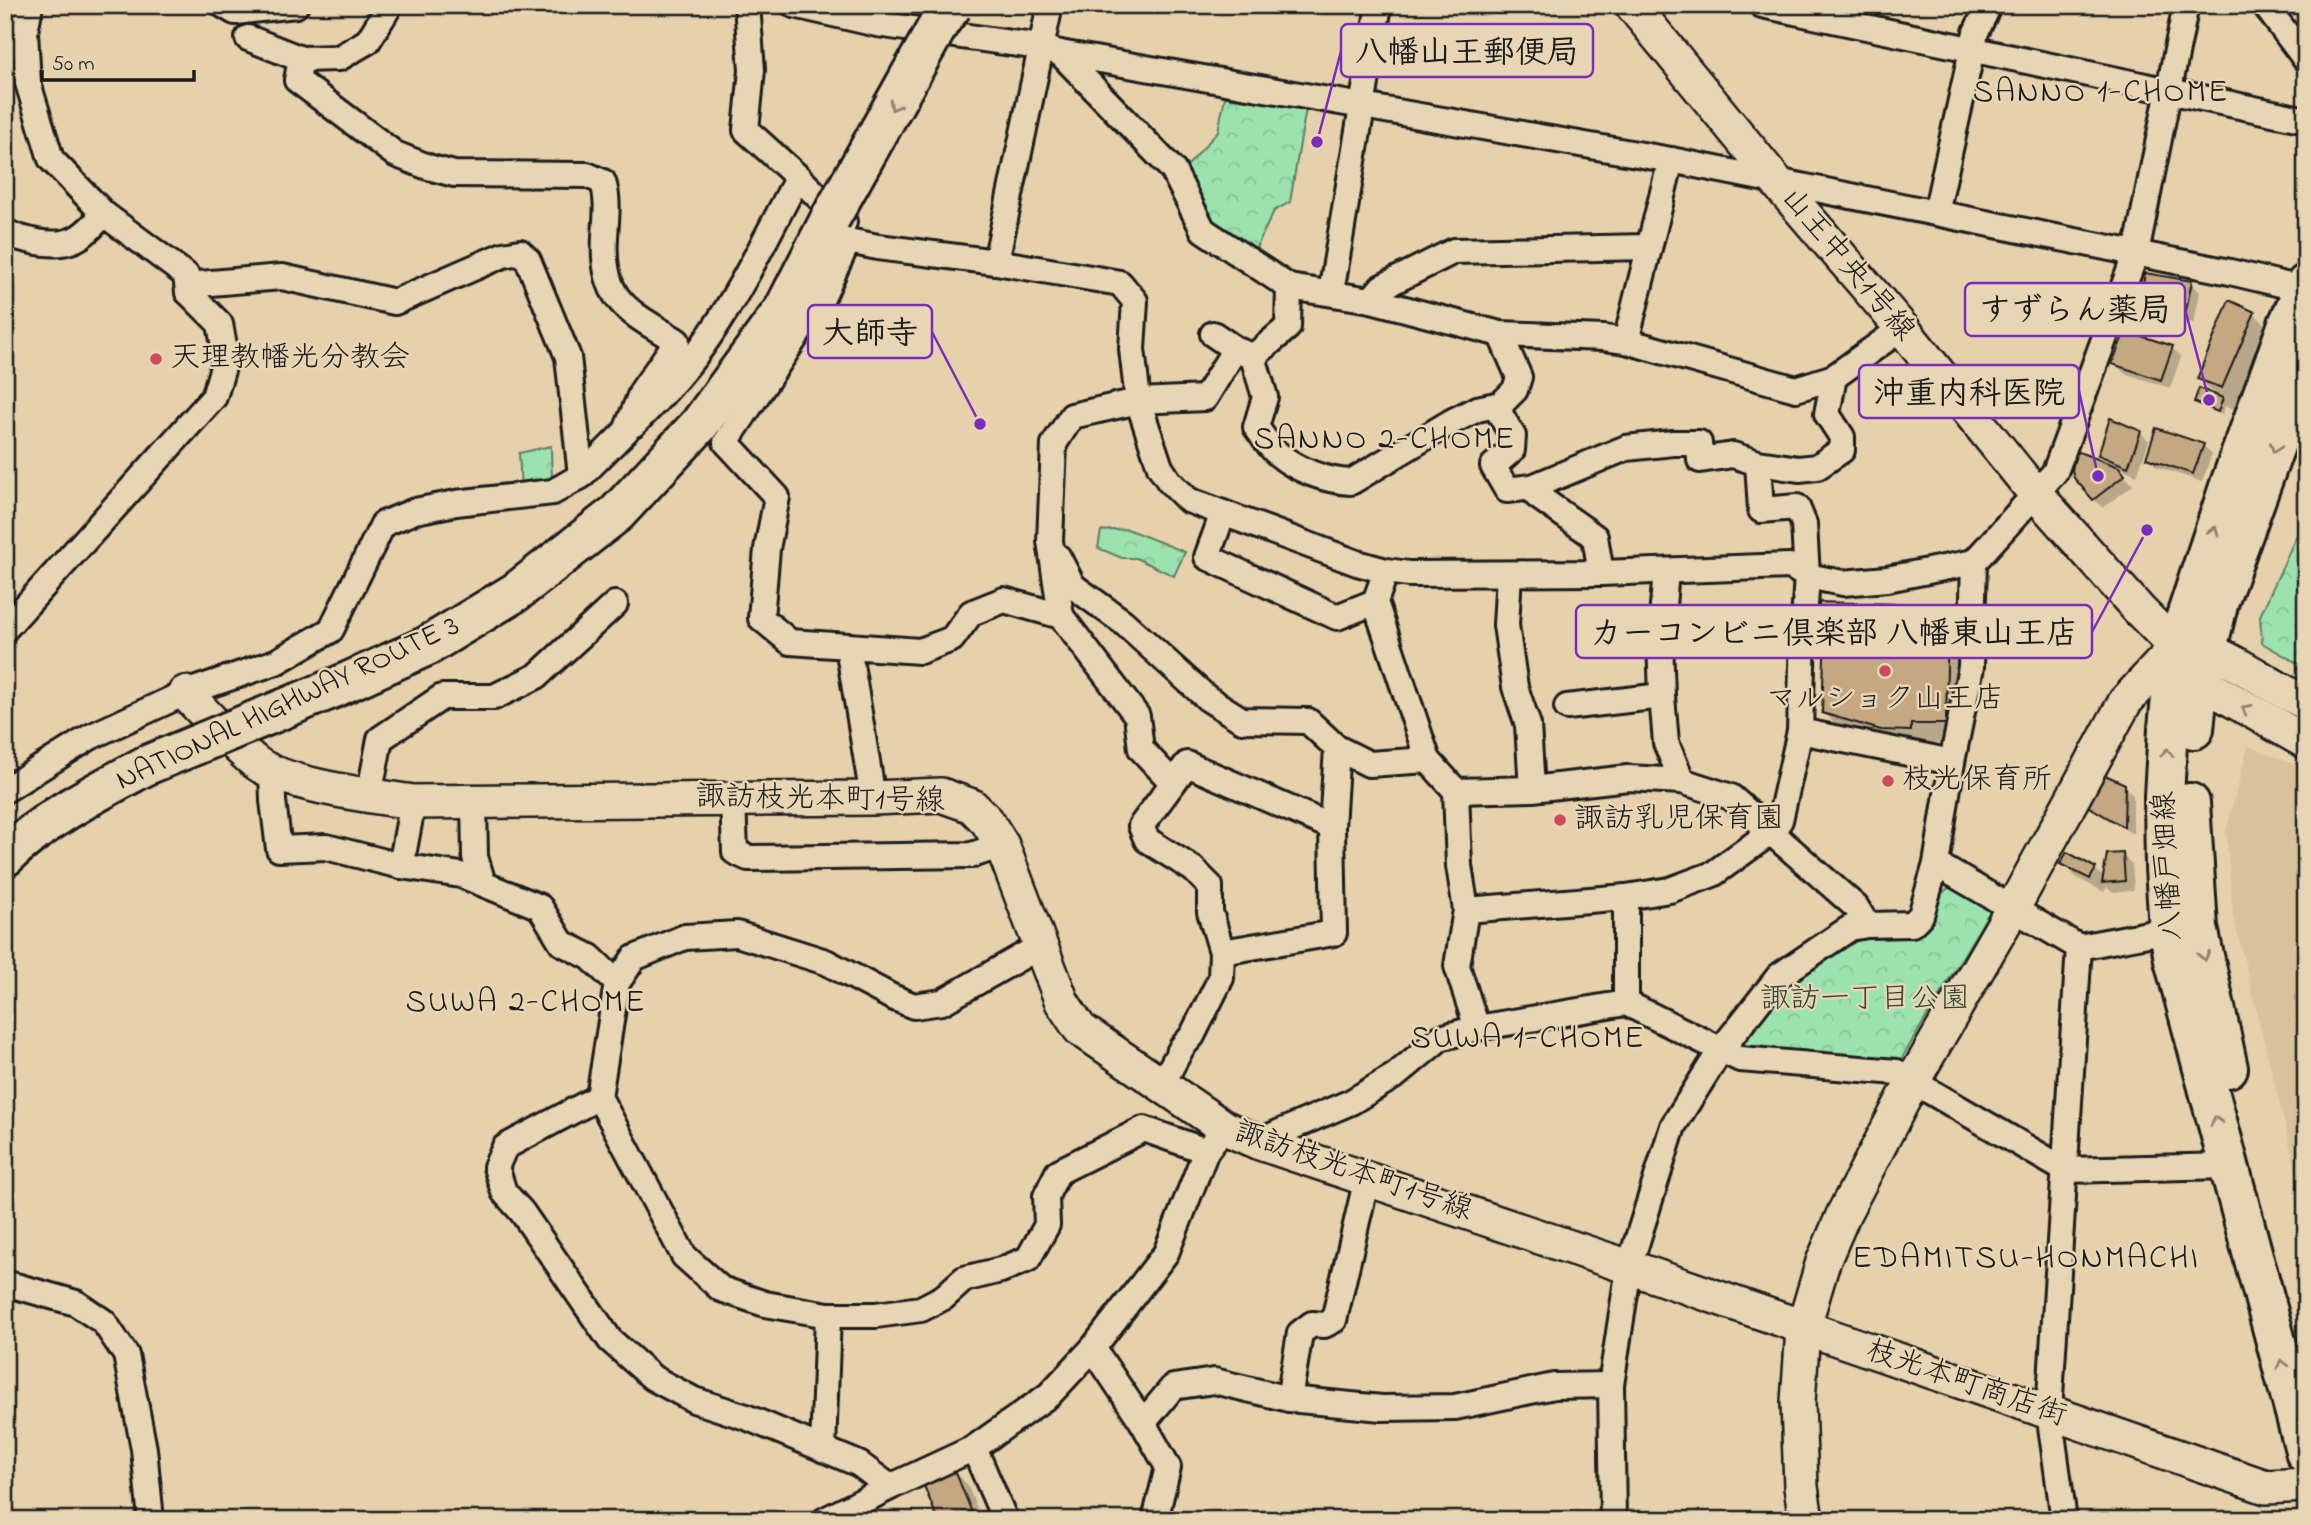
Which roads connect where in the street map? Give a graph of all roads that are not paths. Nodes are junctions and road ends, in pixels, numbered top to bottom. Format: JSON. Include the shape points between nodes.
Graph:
{"nodes":[{"id":1,"x":30,"y":5,"type":"edge"},
{"id":2,"x":223,"y":5,"type":"edge"},
{"id":3,"x":296,"y":5,"type":"edge"},
{"id":4,"x":390,"y":5,"type":"edge"},
{"id":5,"x":747,"y":5,"type":"edge"},
{"id":6,"x":794,"y":5,"type":"edge"},
{"id":7,"x":926,"y":5,"type":"edge"},
{"id":8,"x":953,"y":5,"type":"edge"},
{"id":9,"x":1050,"y":5,"type":"edge"},
{"id":10,"x":1379,"y":5,"type":"edge"},
{"id":11,"x":1632,"y":5,"type":"edge"},
{"id":12,"x":1762,"y":5,"type":"edge"},
{"id":13,"x":1989,"y":5,"type":"edge"},
{"id":14,"x":2186,"y":5,"type":"edge"},
{"id":15,"x":2265,"y":5,"type":"edge"},
{"id":16,"x":884,"y":15,"type":"edge"},
{"id":17,"x":248,"y":38,"type":"dead end"},
{"id":18,"x":1050,"y":50,"type":"junction"},
{"id":19,"x":1972,"y":50,"type":"junction"},
{"id":20,"x":301,"y":59,"type":"junction"},
{"id":21,"x":2306,"y":60,"type":"edge"},
{"id":22,"x":2168,"y":91,"type":"junction"},
{"id":23,"x":1362,"y":104,"type":"junction"},
{"id":24,"x":2306,"y":120,"type":"edge"},
{"id":25,"x":1671,"y":160,"type":"junction"},
{"id":26,"x":1775,"y":180,"type":"junction"},
{"id":27,"x":821,"y":212,"type":"junction"},
{"id":28,"x":1936,"y":213,"type":"junction"},
{"id":29,"x":104,"y":214,"type":"junction"},
{"id":30,"x":5,"y":231,"type":"edge"},
{"id":31,"x":1648,"y":247,"type":"junction"},
{"id":32,"x":2136,"y":253,"type":"junction"},
{"id":33,"x":996,"y":262,"type":"junction"},
{"id":34,"x":1289,"y":287,"type":"junction"},
{"id":35,"x":2305,"y":288,"type":"edge"},
{"id":36,"x":188,"y":292,"type":"junction"},
{"id":37,"x":1331,"y":293,"type":"junction"},
{"id":38,"x":1371,"y":300,"type":"junction"},
{"id":39,"x":1902,"y":328,"type":"junction"},
{"id":40,"x":1213,"y":334,"type":"dead end"},
{"id":41,"x":1500,"y":334,"type":"junction"},
{"id":42,"x":1626,"y":341,"type":"junction"},
{"id":43,"x":1244,"y":353,"type":"junction"},
{"id":44,"x":2306,"y":360,"type":"edge"},
{"id":45,"x":1833,"y":377,"type":"junction"},
{"id":46,"x":1138,"y":401,"type":"junction"},
{"id":47,"x":1501,"y":404,"type":"junction"},
{"id":48,"x":626,"y":431,"type":"junction"},
{"id":49,"x":1758,"y":463,"type":"junction"},
{"id":50,"x":581,"y":476,"type":"junction"},
{"id":51,"x":1532,"y":487,"type":"junction"},
{"id":52,"x":2034,"y":492,"type":"junction"},
{"id":53,"x":1223,"y":513,"type":"junction"},
{"id":54,"x":1050,"y":541,"type":"junction"},
{"id":55,"x":1974,"y":562,"type":"junction"},
{"id":56,"x":1666,"y":570,"type":"junction"},
{"id":57,"x":1385,"y":571,"type":"junction"},
{"id":58,"x":1601,"y":573,"type":"junction"},
{"id":59,"x":1509,"y":574,"type":"junction"},
{"id":60,"x":1807,"y":576,"type":"junction"},
{"id":61,"x":1375,"y":602,"type":"junction"},
{"id":62,"x":615,"y":604,"type":"dead end"},
{"id":63,"x":1060,"y":616,"type":"junction"},
{"id":64,"x":5,"y":629,"type":"edge"},
{"id":65,"x":848,"y":646,"type":"junction"},
{"id":66,"x":2194,"y":660,"type":"junction"},
{"id":67,"x":185,"y":693,"type":"junction"},
{"id":68,"x":1662,"y":696,"type":"junction"},
{"id":69,"x":2306,"y":703,"type":"edge"},
{"id":70,"x":1567,"y":707,"type":"dead end"},
{"id":71,"x":1800,"y":731,"type":"junction"},
{"id":72,"x":2306,"y":742,"type":"edge"},
{"id":73,"x":1337,"y":748,"type":"junction"},
{"id":74,"x":144,"y":754,"type":"junction"},
{"id":75,"x":1428,"y":760,"type":"junction"},
{"id":76,"x":1952,"y":762,"type":"junction"},
{"id":77,"x":272,"y":771,"type":"junction"},
{"id":78,"x":1682,"y":781,"type":"junction"},
{"id":79,"x":1173,"y":783,"type":"junction"},
{"id":80,"x":1532,"y":789,"type":"junction"},
{"id":81,"x":5,"y":790,"type":"edge"},
{"id":82,"x":1456,"y":791,"type":"junction"},
{"id":83,"x":369,"y":796,"type":"junction"},
{"id":84,"x":873,"y":798,"type":"junction"},
{"id":85,"x":733,"y":799,"type":"junction"},
{"id":86,"x":474,"y":801,"type":"junction"},
{"id":87,"x":413,"y":802,"type":"junction"},
{"id":88,"x":5,"y":827,"type":"edge"},
{"id":89,"x":1332,"y":827,"type":"junction"},
{"id":90,"x":1772,"y":832,"type":"junction"},
{"id":91,"x":1002,"y":845,"type":"junction"},
{"id":92,"x":5,"y":858,"type":"edge"},
{"id":93,"x":1936,"y":864,"type":"junction"},
{"id":94,"x":401,"y":866,"type":"junction"},
{"id":95,"x":483,"y":883,"type":"junction"},
{"id":96,"x":1626,"y":897,"type":"junction"},
{"id":97,"x":2013,"y":908,"type":"junction"},
{"id":98,"x":1466,"y":910,"type":"junction"},
{"id":99,"x":1867,"y":925,"type":"junction"},
{"id":100,"x":2169,"y":930,"type":"junction"},
{"id":101,"x":1042,"y":944,"type":"junction"},
{"id":102,"x":2079,"y":947,"type":"junction"},
{"id":103,"x":1222,"y":953,"type":"junction"},
{"id":104,"x":617,"y":983,"type":"junction"},
{"id":105,"x":1626,"y":1003,"type":"junction"},
{"id":106,"x":1477,"y":1028,"type":"junction"},
{"id":107,"x":1720,"y":1051,"type":"junction"},
{"id":108,"x":1913,"y":1081,"type":"junction"},
{"id":109,"x":1161,"y":1086,"type":"junction"},
{"id":110,"x":599,"y":1097,"type":"junction"},
{"id":111,"x":1214,"y":1139,"type":"junction"},
{"id":112,"x":1257,"y":1142,"type":"junction"},
{"id":113,"x":2228,"y":1166,"type":"junction"},
{"id":114,"x":2065,"y":1170,"type":"junction"},
{"id":115,"x":1367,"y":1178,"type":"junction"},
{"id":116,"x":1629,"y":1267,"type":"junction"},
{"id":117,"x":5,"y":1283,"type":"edge"},
{"id":118,"x":828,"y":1315,"type":"junction"},
{"id":119,"x":1803,"y":1329,"type":"junction"},
{"id":120,"x":1093,"y":1348,"type":"junction"},
{"id":121,"x":2306,"y":1358,"type":"edge"},
{"id":122,"x":1611,"y":1385,"type":"junction"},
{"id":123,"x":1289,"y":1399,"type":"junction"},
{"id":124,"x":2049,"y":1412,"type":"junction"},
{"id":125,"x":1143,"y":1423,"type":"junction"},
{"id":126,"x":974,"y":1448,"type":"junction"},
{"id":127,"x":823,"y":1449,"type":"junction"},
{"id":128,"x":2306,"y":1454,"type":"edge"},
{"id":129,"x":2306,"y":1485,"type":"edge"},
{"id":130,"x":890,"y":1487,"type":"junction"},
{"id":131,"x":151,"y":1520,"type":"edge"},
{"id":132,"x":825,"y":1520,"type":"edge"},
{"id":133,"x":1005,"y":1520,"type":"edge"},
{"id":134,"x":1155,"y":1520,"type":"edge"},
{"id":135,"x":1613,"y":1520,"type":"edge"},
{"id":136,"x":1806,"y":1520,"type":"edge"},
{"id":137,"x":2064,"y":1520,"type":"edge"}],
"edges":[{"from":1,"to":29,"type":"street","via":[[25,32],[28,83],[51,159]]},
{"from":2,"to":3,"type":"street","via":[[235,12]]},
{"from":4,"to":20,"type":"street","via":[[368,41],[339,58]]},
{"from":5,"to":27,"type":"street","via":[[752,70],[746,130]]},
{"from":6,"to":16,"type":"street"},
{"from":7,"to":27,"type":"main road","name":"NATIONAL HIGHWAY ROUTE 3","via":[[869,97]]},
{"from":8,"to":27,"type":"main road","name":"NATIONAL HIGHWAY ROUTE 3","one_way":true,"bridge":true},
{"from":9,"to":18,"type":"street"},
{"from":10,"to":23,"type":"street"},
{"from":11,"to":26,"type":"street","name":"山王中央1号線"},
{"from":12,"to":19,"type":"street"},
{"from":13,"to":19,"type":"street"},
{"from":14,"to":22,"type":"street"},
{"from":15,"to":21,"type":"street"},
{"from":16,"to":18,"type":"street"},
{"from":17,"to":20,"type":"street"},
{"from":18,"to":23,"type":"street"},
{"from":18,"to":33,"type":"street"},
{"from":18,"to":34,"type":"street","via":[[1173,170],[1203,230]]},
{"from":19,"to":22,"type":"street"},
{"from":19,"to":28,"type":"street"},
{"from":20,"to":48,"type":"street","via":[[298,80],[395,154],[454,174],[587,175],[603,182],[607,194],[604,244],[612,293],[631,312],[677,341],[642,391]]},
{"from":22,"to":24,"type":"street"},
{"from":22,"to":32,"type":"street"},
{"from":23,"to":25,"type":"street"},
{"from":23,"to":37,"type":"street"},
{"from":25,"to":26,"type":"street"},
{"from":25,"to":31,"type":"street"},
{"from":26,"to":28,"type":"street"},
{"from":26,"to":39,"type":"street","name":"山王中央1号線"},
{"from":27,"to":33,"type":"street","via":[[878,247]]},
{"from":27,"to":48,"type":"street","via":[[750,269],[708,338],[670,388]]},
{"from":27,"to":65,"type":"street","via":[[823,296],[726,442],[777,497],[761,618],[790,642]]},
{"from":27,"to":74,"type":"main road","name":"NATIONAL HIGHWAY ROUTE 3","bridge":true,"via":[[784,309],[699,425],[617,513],[516,592],[427,646],[329,678]]},
{"from":28,"to":32,"type":"street"},
{"from":29,"to":30,"type":"street","via":[[86,234],[58,245]]},
{"from":29,"to":36,"type":"street","via":[[186,275]]},
{"from":31,"to":38,"type":"street","via":[[1454,251],[1382,287]]},
{"from":31,"to":42,"type":"street"},
{"from":32,"to":35,"type":"street"},
{"from":32,"to":52,"type":"street","via":[[2055,472]]},
{"from":33,"to":46,"type":"street","via":[[1119,283],[1135,301],[1132,349]]},
{"from":34,"to":37,"type":"street"},
{"from":34,"to":43,"type":"street","via":[[1288,327]]},
{"from":66,"to":35,"type":"main road","name":"八幡戸畑線","one_way":true,"via":[[2230,484]]},
{"from":36,"to":50,"type":"street","via":[[199,284],[282,277],[395,302],[503,255],[520,252],[528,260],[568,357]]},
{"from":36,"to":64,"type":"street","via":[[220,324],[226,357],[215,397],[55,561]]},
{"from":37,"to":38,"type":"street"},
{"from":38,"to":41,"type":"street"},
{"from":39,"to":45,"type":"street"},
{"from":39,"to":52,"type":"street","name":"山王中央1号線"},
{"from":40,"to":43,"type":"street"},
{"from":41,"to":42,"type":"street"},
{"from":41,"to":47,"type":"street","via":[[1519,377]]},
{"from":42,"to":45,"type":"street","via":[[1796,388]]},
{"from":43,"to":46,"type":"street","via":[[1205,398]]},
{"from":43,"to":47,"type":"street","via":[[1265,397],[1256,427],[1277,453],[1334,482],[1351,482],[1451,422]]},
{"from":44,"to":66,"type":"main road","name":"八幡戸畑線","one_way":true},
{"from":45,"to":49,"type":"street","via":[[1827,414],[1842,437],[1842,450],[1817,467]]},
{"from":46,"to":53,"type":"street","via":[[1169,481],[1188,500]]},
{"from":46,"to":54,"type":"street","via":[[1072,415],[1054,444]]},
{"from":47,"to":51,"type":"street","via":[[1500,414],[1513,436],[1512,450],[1493,466],[1507,490]]},
{"from":48,"to":50,"type":"street"},
{"from":49,"to":51,"type":"street","via":[[1733,456],[1700,460],[1699,443],[1673,443],[1626,448]]},
{"from":49,"to":60,"type":"street","via":[[1761,510],[1797,507],[1801,515]]},
{"from":50,"to":67,"type":"street","via":[[553,492],[456,503],[415,511],[383,524],[331,630],[276,662]]},
{"from":51,"to":58,"type":"street","via":[[1537,496],[1595,537]]},
{"from":52,"to":55,"type":"street"},
{"from":52,"to":66,"type":"street","name":"山王中央1号線","via":[[2140,611]]},
{"from":53,"to":57,"type":"street"},
{"from":53,"to":61,"type":"street","via":[[1207,557],[1337,617]]},
{"from":54,"to":63,"type":"street"},
{"from":54,"to":73,"type":"street","via":[[1073,586],[1123,622],[1207,698],[1242,720],[1308,720]]},
{"from":55,"to":60,"type":"street","via":[[1843,583]]},
{"from":55,"to":76,"type":"street","via":[[1971,667]]},
{"from":56,"to":58,"type":"street"},
{"from":56,"to":60,"type":"street","via":[[1790,566]]},
{"from":56,"to":68,"type":"street","via":[[1660,640]]},
{"from":57,"to":59,"type":"street"},
{"from":57,"to":61,"type":"street"},
{"from":58,"to":59,"type":"street"},
{"from":59,"to":80,"type":"street","via":[[1506,625],[1515,687],[1528,725]]},
{"from":60,"to":71,"type":"street"},
{"from":61,"to":75,"type":"street"},
{"from":62,"to":83,"type":"street","via":[[537,676],[494,698],[442,697],[380,739]]},
{"from":63,"to":65,"type":"street","via":[[1004,600],[971,613],[952,639],[920,652]]},
{"from":63,"to":79,"type":"street","via":[[1137,716],[1141,749]]},
{"from":65,"to":84,"type":"street"},
{"from":66,"to":69,"type":"street","via":[[2239,665]]},
{"from":72,"to":66,"type":"street","one_way":true},
{"from":66,"to":97,"type":"street","via":[[2125,702]]},
{"from":100,"to":66,"type":"main road","name":"八幡戸畑線","one_way":true,"via":[[2164,796]]},
{"from":66,"to":121,"type":"main road","name":"八幡戸畑線","one_way":true,"via":[[2189,810],[2198,928],[2226,1059]]},
{"from":67,"to":77,"type":"street","name":"諏訪枝光本町1号線","via":[[257,763]]},
{"from":67,"to":81,"type":"street","via":[[90,737]]},
{"from":68,"to":70,"type":"street"},
{"from":68,"to":78,"type":"street","via":[[1666,743]]},
{"from":71,"to":76,"type":"street"},
{"from":71,"to":90,"type":"street","via":[[1780,820]]},
{"from":73,"to":75,"type":"street","via":[[1368,764]]},
{"from":73,"to":89,"type":"street"},
{"from":74,"to":88,"type":"main road","name":"NATIONAL HIGHWAY ROUTE 3","via":[[73,779]]},
{"from":74,"to":92,"type":"main road","name":"NATIONAL HIGHWAY ROUTE 3"},
{"from":75,"to":82,"type":"street"},
{"from":76,"to":93,"type":"street"},
{"from":77,"to":83,"type":"street","name":"諏訪枝光本町1号線"},
{"from":77,"to":94,"type":"street","via":[[279,849],[326,847]]},
{"from":78,"to":80,"type":"street","via":[[1628,778]]},
{"from":78,"to":90,"type":"street","via":[[1731,797]]},
{"from":79,"to":89,"type":"street","via":[[1188,764]]},
{"from":79,"to":103,"type":"street","via":[[1141,826],[1147,840],[1194,869],[1210,886],[1210,912]]},
{"from":80,"to":82,"type":"street"},
{"from":82,"to":98,"type":"street"},
{"from":83,"to":87,"type":"street","name":"諏訪枝光本町1号線"},
{"from":84,"to":85,"type":"street","name":"諏訪枝光本町1号線"},
{"from":84,"to":91,"type":"street","name":"諏訪枝光本町1号線","via":[[941,795],[972,806]]},
{"from":85,"to":86,"type":"street","name":"諏訪枝光本町1号線"},
{"from":85,"to":91,"type":"street","via":[[735,852],[748,858],[972,855]]},
{"from":86,"to":87,"type":"street","name":"諏訪枝光本町1号線"},
{"from":86,"to":95,"type":"street","via":[[475,857]]},
{"from":87,"to":94,"type":"street"},
{"from":89,"to":103,"type":"street","via":[[1334,933]]},
{"from":90,"to":96,"type":"street","via":[[1713,874],[1670,890]]},
{"from":90,"to":99,"type":"street","via":[[1856,907]]},
{"from":91,"to":101,"type":"street","name":"諏訪枝光本町1号線"},
{"from":93,"to":97,"type":"street"},
{"from":93,"to":99,"type":"street","via":[[1921,915],[1912,924]]},
{"from":94,"to":95,"type":"street"},
{"from":95,"to":104,"type":"street","via":[[540,907],[562,943],[590,957]]},
{"from":96,"to":98,"type":"street"},
{"from":96,"to":105,"type":"street"},
{"from":97,"to":102,"type":"street"},
{"from":97,"to":108,"type":"street"},
{"from":98,"to":106,"type":"street","via":[[1457,966]]},
{"from":99,"to":107,"type":"street","via":[[1850,929],[1779,976]]},
{"from":100,"to":102,"type":"street"},
{"from":113,"to":100,"type":"main road","name":"八幡戸畑線","one_way":true},
{"from":101,"to":104,"type":"street","via":[[942,1002],[914,1006],[826,962],[737,934],[685,937],[634,958]]},
{"from":101,"to":109,"type":"street","name":"諏訪枝光本町1号線","via":[[1062,1002],[1080,1029]]},
{"from":102,"to":114,"type":"street"},
{"from":103,"to":109,"type":"street","via":[[1222,978]]},
{"from":104,"to":110,"type":"street"},
{"from":105,"to":106,"type":"street"},
{"from":105,"to":107,"type":"street"},
{"from":106,"to":112,"type":"street","via":[[1440,1038],[1396,1075],[1351,1102]]},
{"from":107,"to":108,"type":"street","via":[[1740,1059],[1896,1072]]},
{"from":107,"to":116,"type":"street","via":[[1673,1126]]},
{"from":108,"to":114,"type":"street"},
{"from":108,"to":119,"type":"street","via":[[1844,1213]]},
{"from":109,"to":111,"type":"street","name":"諏訪枝光本町1号線"},
{"from":110,"to":118,"type":"street","via":[[684,1256],[721,1289],[765,1304]]},
{"from":110,"to":127,"type":"street","via":[[505,1147],[496,1167],[504,1192],[610,1340],[653,1378],[694,1400]]},
{"from":111,"to":112,"type":"street","name":"諏訪枝光本町1号線"},
{"from":111,"to":118,"type":"street","via":[[1144,1129],[1057,1169],[1046,1196],[1046,1225],[1028,1259],[964,1279],[921,1309]]},
{"from":111,"to":120,"type":"street","via":[[1166,1253]]},
{"from":112,"to":115,"type":"street","name":"諏訪枝光本町1号線"},
{"from":113,"to":114,"type":"street"},
{"from":128,"to":113,"type":"main road","name":"八幡戸畑線","one_way":true},
{"from":114,"to":124,"type":"street"},
{"from":115,"to":116,"type":"street","name":"諏訪枝光本町1号線"},
{"from":115,"to":123,"type":"street","via":[[1334,1320],[1312,1324],[1300,1334]]},
{"from":116,"to":119,"type":"street","name":"枝光本町商店街"},
{"from":116,"to":122,"type":"street"},
{"from":117,"to":131,"type":"street","via":[[76,1303],[104,1322],[126,1355],[144,1449]]},
{"from":118,"to":127,"type":"street"},
{"from":119,"to":124,"type":"street","name":"枝光本町商店街"},
{"from":119,"to":136,"type":"street","via":[[1798,1402]]},
{"from":120,"to":125,"type":"street"},
{"from":120,"to":126,"type":"street","via":[[1049,1395]]},
{"from":122,"to":123,"type":"street","via":[[1553,1385],[1455,1407],[1382,1408]]},
{"from":122,"to":135,"type":"street"},
{"from":123,"to":125,"type":"street","via":[[1213,1381],[1173,1387]]},
{"from":124,"to":129,"type":"street","name":"枝光本町商店街","via":[[2266,1487]]},
{"from":124,"to":137,"type":"street"},
{"from":125,"to":134,"type":"street","via":[[1168,1467]]},
{"from":126,"to":130,"type":"street"},
{"from":126,"to":133,"type":"street"},
{"from":127,"to":130,"type":"street","via":[[859,1464]]},
{"from":130,"to":132,"type":"street"}]}
